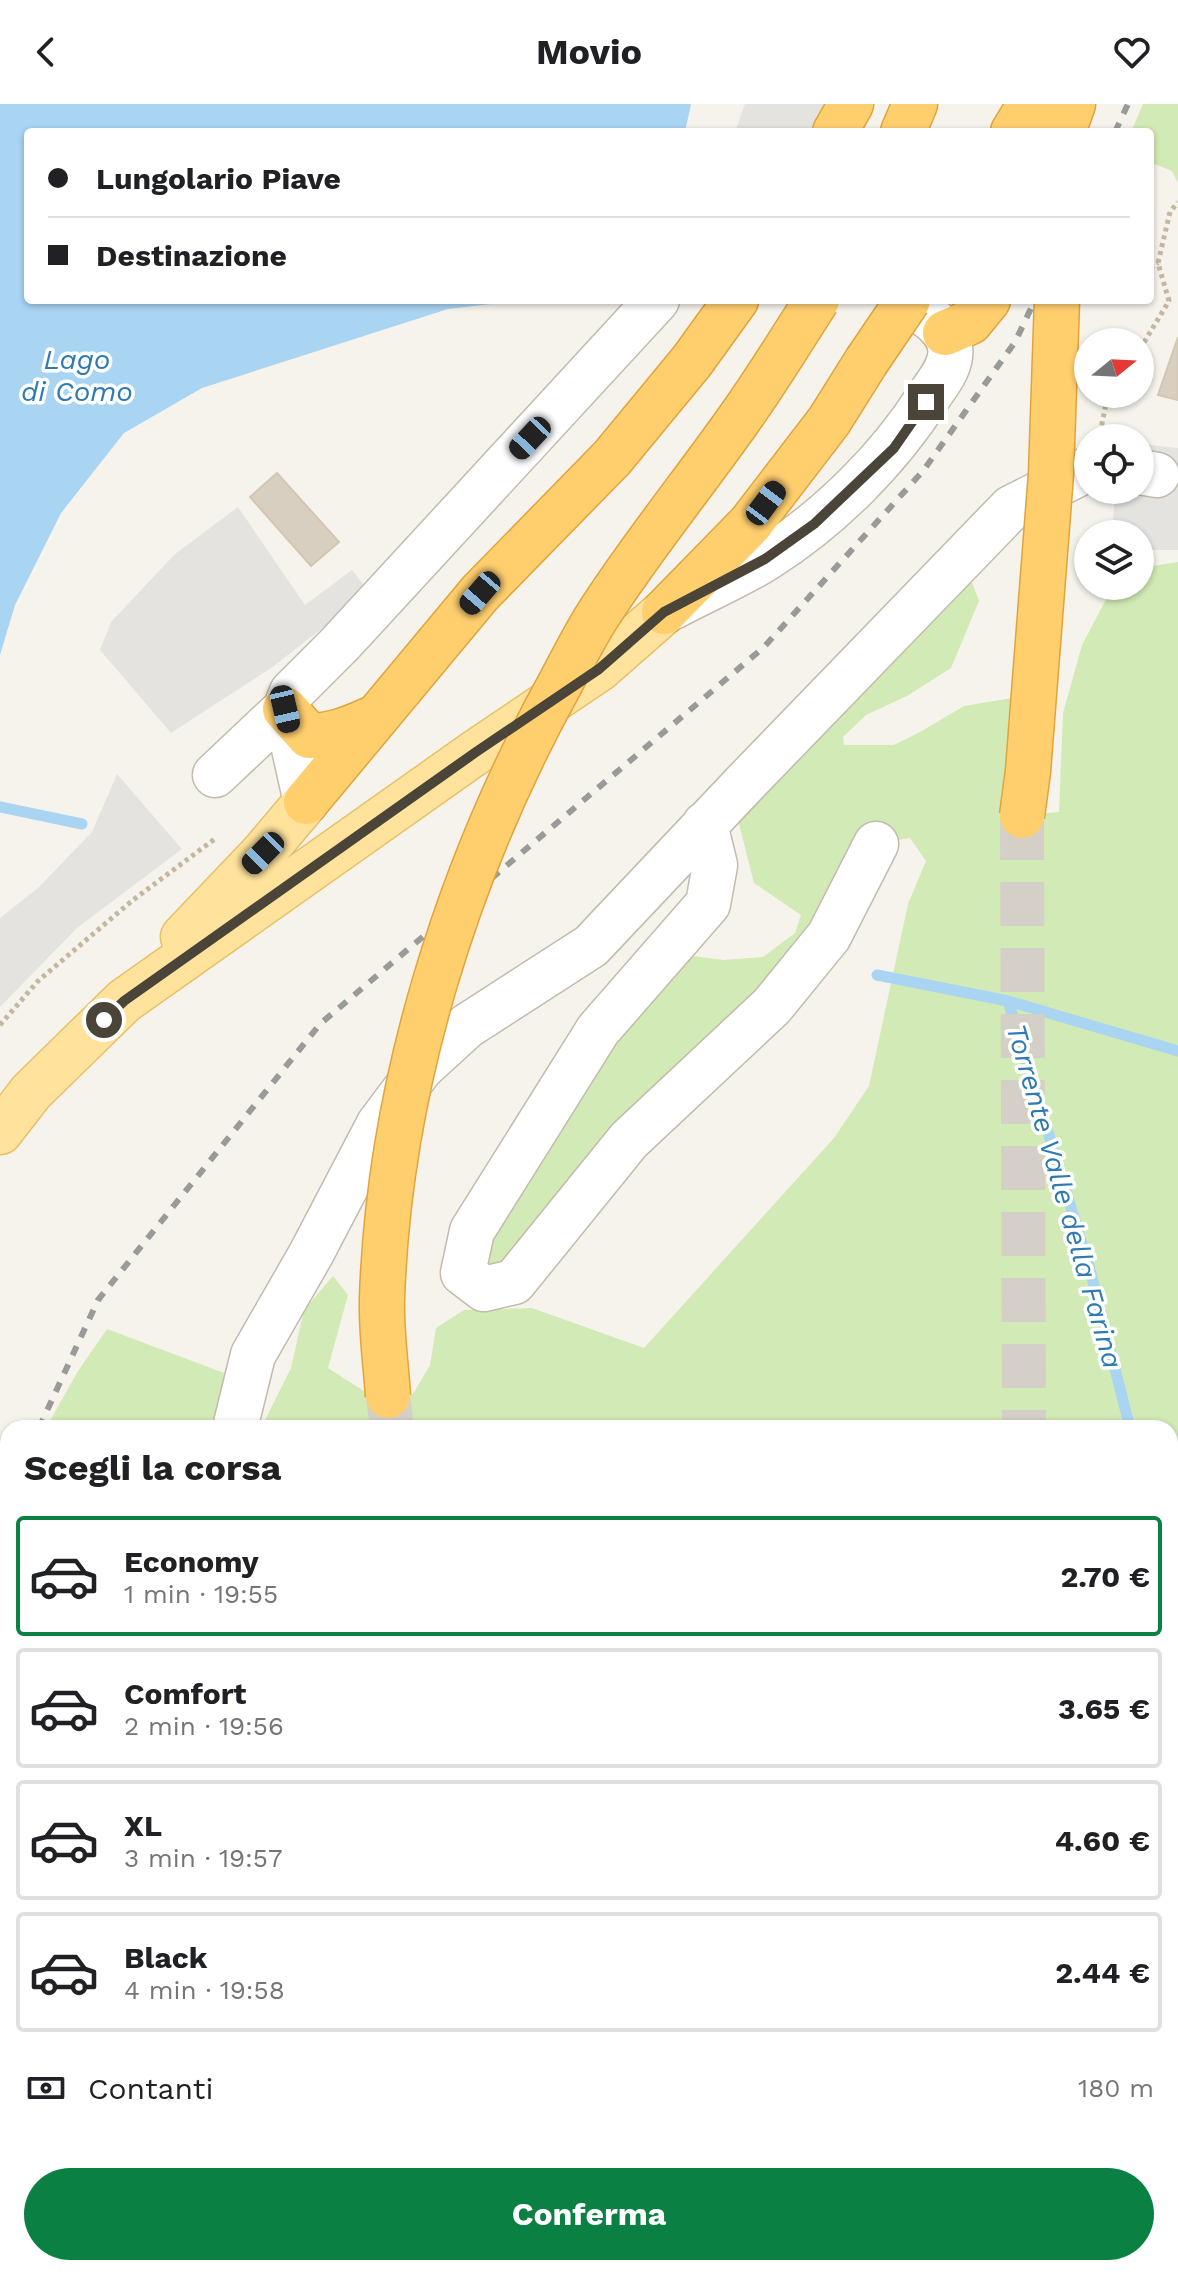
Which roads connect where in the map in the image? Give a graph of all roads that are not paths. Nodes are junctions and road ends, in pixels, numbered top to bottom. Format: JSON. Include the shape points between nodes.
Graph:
{"nodes":[{"id":1,"x":851,"y":104,"type":"edge"},
{"id":2,"x":915,"y":104,"type":"edge"},
{"id":3,"x":1030,"y":104,"type":"edge"},
{"id":4,"x":1063,"y":104,"type":"edge"},
{"id":5,"x":1073,"y":104,"type":"edge"},
{"id":6,"x":837,"y":128,"type":"edge"},
{"id":7,"x":905,"y":128,"type":"edge"},
{"id":8,"x":1015,"y":128,"type":"edge"},
{"id":9,"x":1062,"y":128,"type":"edge"},
{"id":10,"x":1064,"y":128,"type":"edge"},
{"id":11,"x":653,"y":304,"type":"edge"},
{"id":12,"x":733,"y":304,"type":"edge"},
{"id":13,"x":814,"y":304,"type":"edge"},
{"id":14,"x":903,"y":304,"type":"edge"},
{"id":15,"x":911,"y":304,"type":"edge"},
{"id":16,"x":985,"y":304,"type":"edge"},
{"id":17,"x":1057,"y":304,"type":"edge"},
{"id":18,"x":945,"y":333,"type":"junction"},
{"id":19,"x":1074,"y":476,"type":"edge"},
{"id":20,"x":664,"y":612,"type":"junction"},
{"id":21,"x":285,"y":709,"type":"junction"},
{"id":22,"x":378,"y":716,"type":"junction"},
{"id":23,"x":215,"y":775,"type":"dead end"},
{"id":24,"x":306,"y":802,"type":"junction"},
{"id":25,"x":1022,"y":816,"type":"tunnel mouth"},
{"id":26,"x":705,"y":824,"type":"junction"},
{"id":27,"x":876,"y":844,"type":"dead end"},
{"id":28,"x":124,"y":1001,"type":"junction"},
{"id":29,"x":0,"y":1132,"type":"edge"},
{"id":30,"x":388,"y":1396,"type":"tunnel mouth"},
{"id":31,"x":237,"y":1420,"type":"edge"}],
"edges":[{"from":1,"to":6,"type":"highway"},
{"from":2,"to":7,"type":"highway"},
{"from":3,"to":8,"type":"highway"},
{"from":4,"to":9,"type":"highway"},
{"from":5,"to":10,"type":"highway"},
{"from":11,"to":21,"type":"street","via":[[292,692]]},
{"from":12,"to":22,"type":"highway","via":[[612,458],[480,593]]},
{"from":13,"to":30,"type":"highway","bridge":true,"via":[[595,620],[531,735],[475,865],[445,949],[401,1126],[382,1301]]},
{"from":14,"to":20,"type":"highway","bridge":true,"via":[[829,421],[750,524]]},
{"from":15,"to":18,"type":"street"},
{"from":16,"to":18,"type":"highway","via":[[970,322]]},
{"from":17,"to":25,"type":"highway","bridge":true,"via":[[1051,474]]},
{"from":18,"to":20,"type":"street","via":[[948,367],[894,448],[814,524],[765,559]]},
{"from":19,"to":26,"type":"street","via":[[1011,508]]},
{"from":20,"to":28,"type":"main road","via":[[599,669]]},
{"from":21,"to":22,"type":"highway","via":[[309,736],[343,732]]},
{"from":21,"to":23,"type":"street"},
{"from":21,"to":24,"type":"street"},
{"from":22,"to":24,"type":"highway"},
{"from":24,"to":28,"type":"main road"},
{"from":26,"to":27,"type":"street","via":[[715,865],[708,904],[598,1030],[472,1231],[463,1273],[484,1289],[514,1282],[629,1140],[772,1006],[829,936]]},
{"from":26,"to":31,"type":"street","via":[[591,946],[467,1026],[421,1068],[379,1124],[253,1355]]},
{"from":28,"to":29,"type":"main road","via":[[31,1092]]}]}
